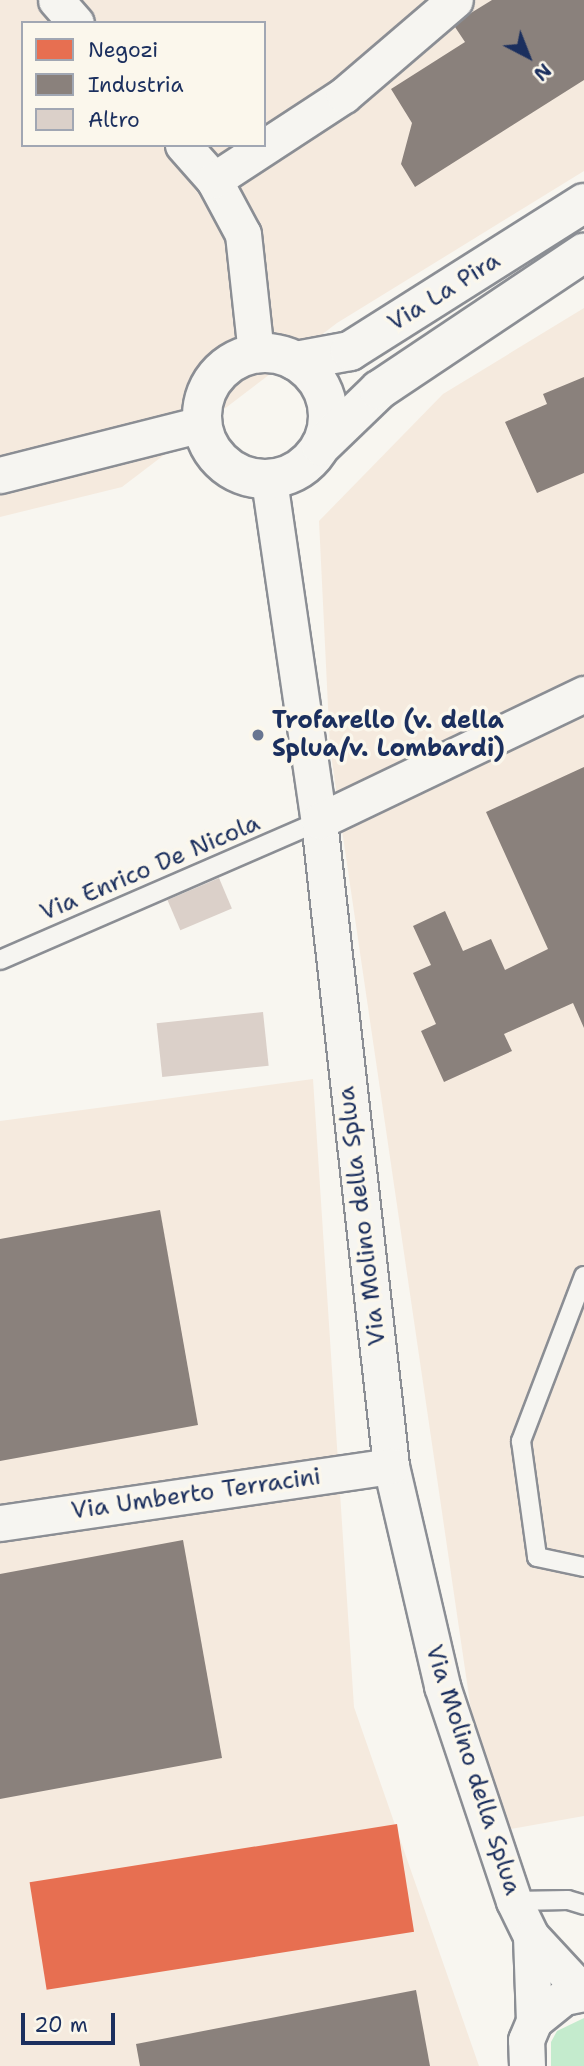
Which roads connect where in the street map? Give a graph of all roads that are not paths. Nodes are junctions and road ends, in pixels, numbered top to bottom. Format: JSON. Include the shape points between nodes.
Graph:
{"nodes":[{"id":1,"x":56,"y":0,"type":"edge"},
{"id":2,"x":455,"y":0,"type":"edge"},
{"id":3,"x":74,"y":21,"type":"edge"},
{"id":4,"x":266,"y":146,"type":"edge"},
{"id":5,"x":185,"y":147,"type":"edge"},
{"id":6,"x":264,"y":147,"type":"edge"},
{"id":7,"x":214,"y":180,"type":"junction"},
{"id":8,"x":584,"y":203,"type":"edge"},
{"id":9,"x":584,"y":253,"type":"edge"},
{"id":10,"x":256,"y":354,"type":"junction"},
{"id":11,"x":296,"y":361,"type":"junction"},
{"id":12,"x":202,"y":424,"type":"junction"},
{"id":13,"x":321,"y":446,"type":"junction"},
{"id":14,"x":0,"y":475,"type":"edge"},
{"id":15,"x":270,"y":480,"type":"junction"},
{"id":16,"x":584,"y":694,"type":"edge"},
{"id":17,"x":319,"y":821,"type":"junction"},
{"id":18,"x":0,"y":960,"type":"edge"},
{"id":19,"x":584,"y":1276,"type":"edge"},
{"id":20,"x":391,"y":1466,"type":"junction"},
{"id":21,"x":0,"y":1523,"type":"edge"},
{"id":22,"x":584,"y":1567,"type":"edge"},
{"id":23,"x":514,"y":1900,"type":"junction"},
{"id":24,"x":584,"y":1905,"type":"edge"},
{"id":25,"x":531,"y":1936,"type":"junction"},
{"id":26,"x":584,"y":1993,"type":"edge"},
{"id":27,"x":534,"y":2021,"type":"junction"},
{"id":28,"x":527,"y":2066,"type":"edge"}],
"edges":[{"from":1,"to":3,"type":"street"},
{"from":2,"to":4,"type":"street","via":[[344,94]]},
{"from":5,"to":7,"type":"street"},
{"from":6,"to":7,"type":"street"},
{"from":7,"to":10,"type":"street","via":[[243,234]]},
{"from":8,"to":11,"type":"street","name":"Via La Pira","via":[[350,351]]},
{"from":9,"to":13,"type":"street","name":"Via La Pira","via":[[379,390]]},
{"from":10,"to":11,"type":"street","via":[[277,354]]},
{"from":10,"to":12,"type":"street","via":[[237,359],[215,379],[203,404]]},
{"from":11,"to":13,"type":"street","via":[[323,390],[327,428]]},
{"from":12,"to":14,"type":"street"},
{"from":12,"to":15,"type":"street","via":[[218,459],[242,475]]},
{"from":13,"to":15,"type":"street","via":[[290,475]]},
{"from":15,"to":17,"type":"street","name":"Via Molino della Splua"},
{"from":16,"to":17,"type":"street"},
{"from":17,"to":18,"type":"lane","name":"Via Enrico De Nicola"},
{"from":17,"to":20,"type":"street","name":"Via Molino della Splua"},
{"from":19,"to":22,"type":"lane","via":[[521,1441],[537,1557]]},
{"from":20,"to":21,"type":"street","name":"Via Umberto Terracini"},
{"from":20,"to":23,"type":"street","name":"Via Molino della Splua","via":[[442,1686]]},
{"from":23,"to":24,"type":"lane","via":[[568,1900]]},
{"from":23,"to":25,"type":"street","name":"Via Molino della Splua"},
{"from":25,"to":26,"type":"street","name":"Via Molino della Splua"},
{"from":25,"to":27,"type":"street","name":"Via Molino della Splua"},
{"from":26,"to":27,"type":"street","via":[[564,1997]]},
{"from":27,"to":28,"type":"street","name":"Via Molino della Splua","via":[[526,2040]]}]}
